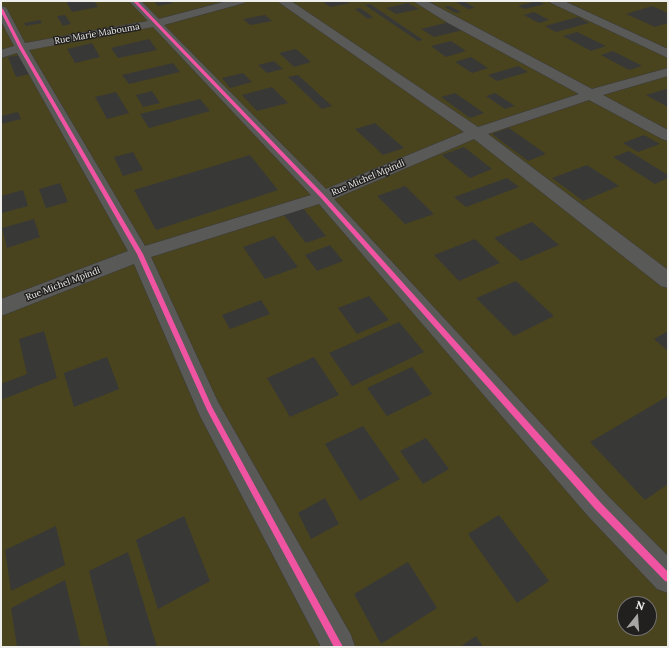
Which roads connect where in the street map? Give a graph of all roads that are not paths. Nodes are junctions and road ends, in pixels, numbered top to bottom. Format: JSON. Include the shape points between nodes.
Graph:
{"nodes":[{"id":1,"x":135,"y":1,"type":"edge"},
{"id":2,"x":240,"y":1,"type":"edge"},
{"id":3,"x":283,"y":1,"type":"edge"},
{"id":4,"x":419,"y":1,"type":"edge"},
{"id":5,"x":555,"y":1,"type":"edge"},
{"id":6,"x":1,"y":9,"type":"edge"},
{"id":7,"x":157,"y":23,"type":"junction"},
{"id":8,"x":11,"y":51,"type":"edge"},
{"id":9,"x":668,"y":54,"type":"edge"},
{"id":10,"x":668,"y":72,"type":"edge"},
{"id":11,"x":592,"y":94,"type":"junction"},
{"id":12,"x":476,"y":133,"type":"junction"},
{"id":13,"x":668,"y":136,"type":"edge"},
{"id":14,"x":323,"y":197,"type":"junction"},
{"id":15,"x":140,"y":254,"type":"junction"},
{"id":16,"x":668,"y":281,"type":"edge"},
{"id":17,"x":1,"y":308,"type":"edge"},
{"id":18,"x":668,"y":578,"type":"edge"},
{"id":19,"x":339,"y":647,"type":"edge"}],
"edges":[{"from":1,"to":7,"type":"street"},
{"from":2,"to":7,"type":"street","name":"Rue Marie Mabouma"},
{"from":3,"to":12,"type":"street"},
{"from":4,"to":11,"type":"street"},
{"from":5,"to":9,"type":"street"},
{"from":6,"to":8,"type":"street"},
{"from":7,"to":8,"type":"street","name":"Rue Marie Mabouma"},
{"from":7,"to":14,"type":"street"},
{"from":8,"to":15,"type":"street"},
{"from":10,"to":11,"type":"street","name":"Rue Michel Mpindi"},
{"from":11,"to":12,"type":"street","name":"Rue Michel Mpindi"},
{"from":11,"to":13,"type":"street"},
{"from":12,"to":14,"type":"street","name":"Rue Michel Mpindi"},
{"from":12,"to":16,"type":"street"},
{"from":14,"to":15,"type":"street","name":"Rue Michel Mpindi"},
{"from":14,"to":18,"type":"street","via":[[598,506]]},
{"from":15,"to":17,"type":"street","name":"Rue Michel Mpindi"},
{"from":15,"to":19,"type":"street","via":[[209,408]]}]}
